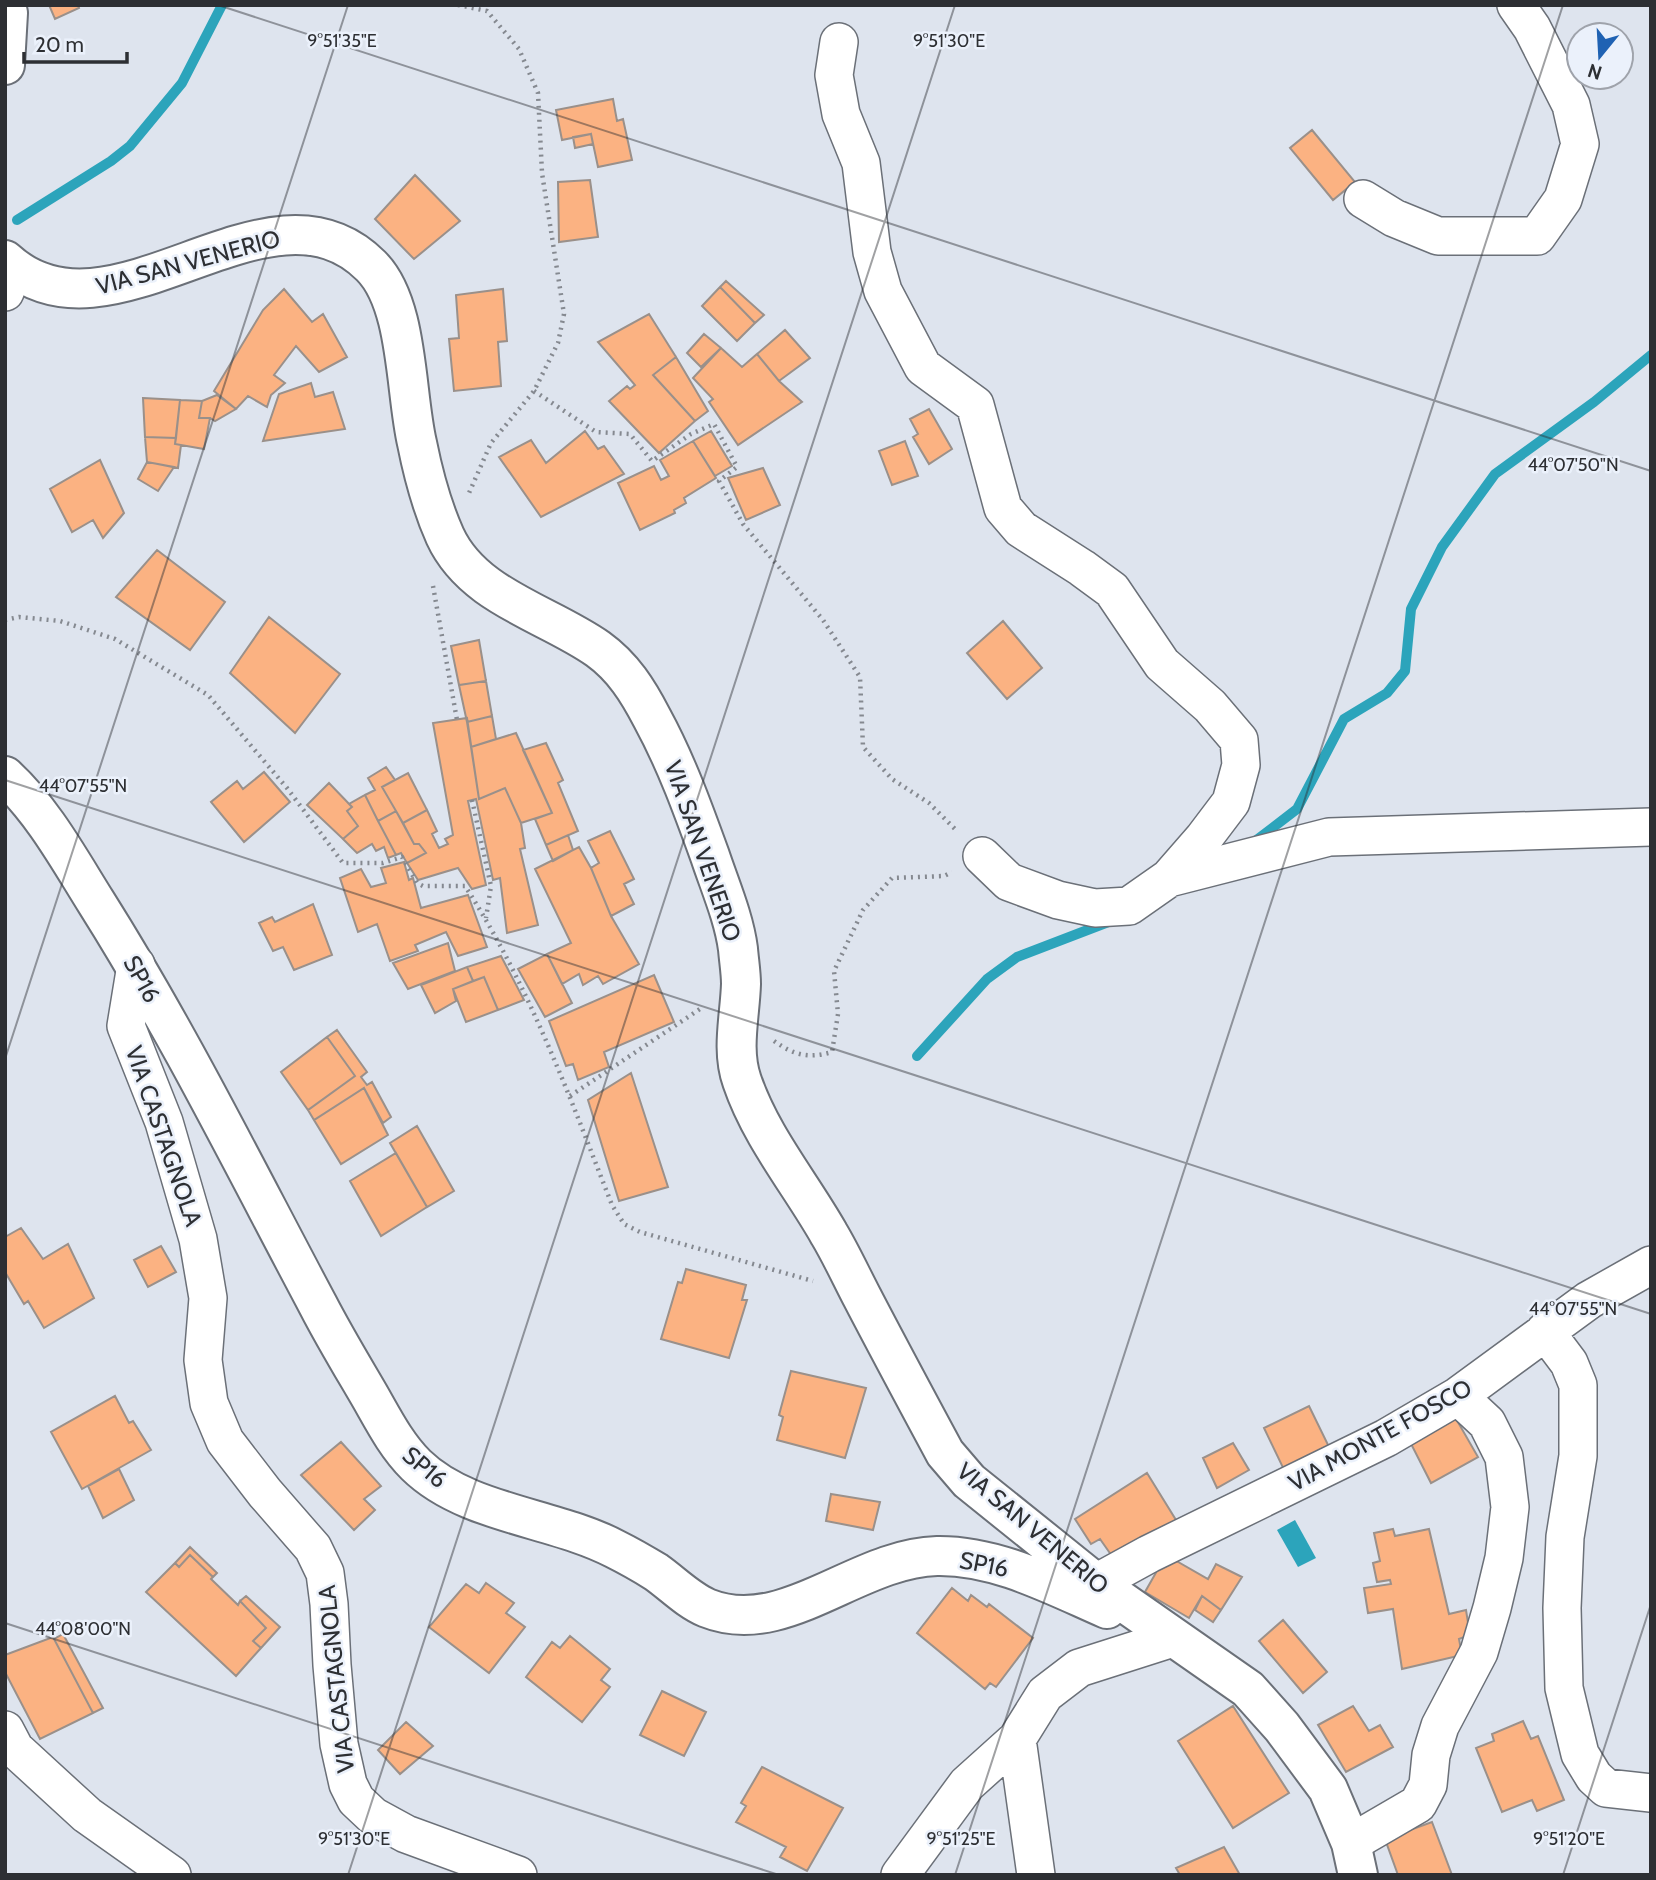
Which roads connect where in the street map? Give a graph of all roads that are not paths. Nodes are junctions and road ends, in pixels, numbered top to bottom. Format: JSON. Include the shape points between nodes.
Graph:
{"nodes":[{"id":1,"x":6,"y":5,"type":"edge"},
{"id":2,"x":1516,"y":5,"type":"edge"},
{"id":3,"x":839,"y":42,"type":"dead end"},
{"id":4,"x":5,"y":65,"type":"edge"},
{"id":5,"x":1363,"y":199,"type":"dead end"},
{"id":6,"x":8,"y":273,"type":"edge"},
{"id":7,"x":5,"y":776,"type":"edge"},
{"id":8,"x":1651,"y":827,"type":"edge"},
{"id":9,"x":982,"y":856,"type":"road end"},
{"id":10,"x":1168,"y":878,"type":"junction"},
{"id":11,"x":135,"y":965,"type":"junction"},
{"id":12,"x":1651,"y":1265,"type":"edge"},
{"id":13,"x":1545,"y":1331,"type":"junction"},
{"id":14,"x":1458,"y":1396,"type":"junction"},
{"id":15,"x":1096,"y":1583,"type":"junction"},
{"id":16,"x":1173,"y":1638,"type":"junction"},
{"id":17,"x":5,"y":1730,"type":"edge"},
{"id":18,"x":1017,"y":1739,"type":"junction"},
{"id":19,"x":1651,"y":1793,"type":"edge"},
{"id":20,"x":1354,"y":1859,"type":"edge"},
{"id":21,"x":172,"y":1875,"type":"edge"},
{"id":22,"x":518,"y":1875,"type":"edge"},
{"id":23,"x":900,"y":1875,"type":"edge"},
{"id":24,"x":1036,"y":1875,"type":"edge"}],
"edges":[{"from":1,"to":4,"type":"street"},
{"from":2,"to":5,"type":"street","via":[[1572,105],[1580,144],[1563,198],[1537,236],[1438,236]]},
{"from":3,"to":10,"type":"street","via":[[835,75],[841,114],[860,163],[872,252],[883,291],[923,367],[975,405],[1003,508],[1021,529],[1112,590],[1162,664],[1210,706],[1239,740],[1241,765],[1231,802]]},
{"from":6,"to":15,"type":"street","name":"VIA SAN VENERIO","via":[[62,288],[92,288],[261,238],[292,235],[333,242],[372,266],[386,286],[399,323],[416,442],[444,534],[462,564],[503,596],[599,650],[632,681],[683,780],[734,931],[740,1078],[766,1135],[830,1234],[945,1453],[970,1481]]},
{"from":7,"to":11,"type":"street","name":"SP16","number":"SP16","via":[[51,831]]},
{"from":8,"to":10,"type":"street","via":[[1329,837]]},
{"from":9,"to":10,"type":"street","via":[[1009,882],[1058,901],[1095,908],[1129,906]]},
{"from":11,"to":16,"type":"street","name":"SP16","number":"SP16","via":[[395,1441],[417,1466],[452,1490],[614,1548],[683,1594],[730,1615],[762,1615],[788,1608],[894,1562],[938,1556],[982,1561],[1024,1573]]},
{"from":11,"to":22,"type":"street","name":"VIA CASTAGNOLA","via":[[126,1026],[164,1122],[198,1239],[208,1298],[203,1360],[209,1403],[225,1441],[313,1548],[325,1573],[340,1744],[348,1784],[356,1800],[373,1816]]},
{"from":12,"to":13,"type":"street","name":"VIA MONTE FOSCO"},
{"from":13,"to":14,"type":"street","name":"VIA MONTE FOSCO"},
{"from":13,"to":19,"type":"street","via":[[1569,1363],[1578,1385],[1578,1456],[1565,1536],[1564,1688],[1580,1754],[1594,1777],[1606,1788]]},
{"from":14,"to":15,"type":"street","name":"VIA MONTE FOSCO","via":[[1386,1438]]},
{"from":14,"to":20,"type":"street","via":[[1487,1423],[1504,1457],[1510,1507],[1504,1558],[1479,1652],[1440,1726],[1428,1785],[1418,1804]]},
{"from":15,"to":16,"type":"street","name":"VIA SAN VENERIO"},
{"from":16,"to":18,"type":"street","via":[[1079,1668],[1045,1694]]},
{"from":16,"to":20,"type":"street","name":"VIA SAN VENERIO","via":[[1248,1689],[1282,1727],[1328,1789]]},
{"from":17,"to":21,"type":"street","via":[[15,1749],[87,1815]]},
{"from":18,"to":23,"type":"street","via":[[967,1784]]},
{"from":18,"to":24,"type":"street"}]}
